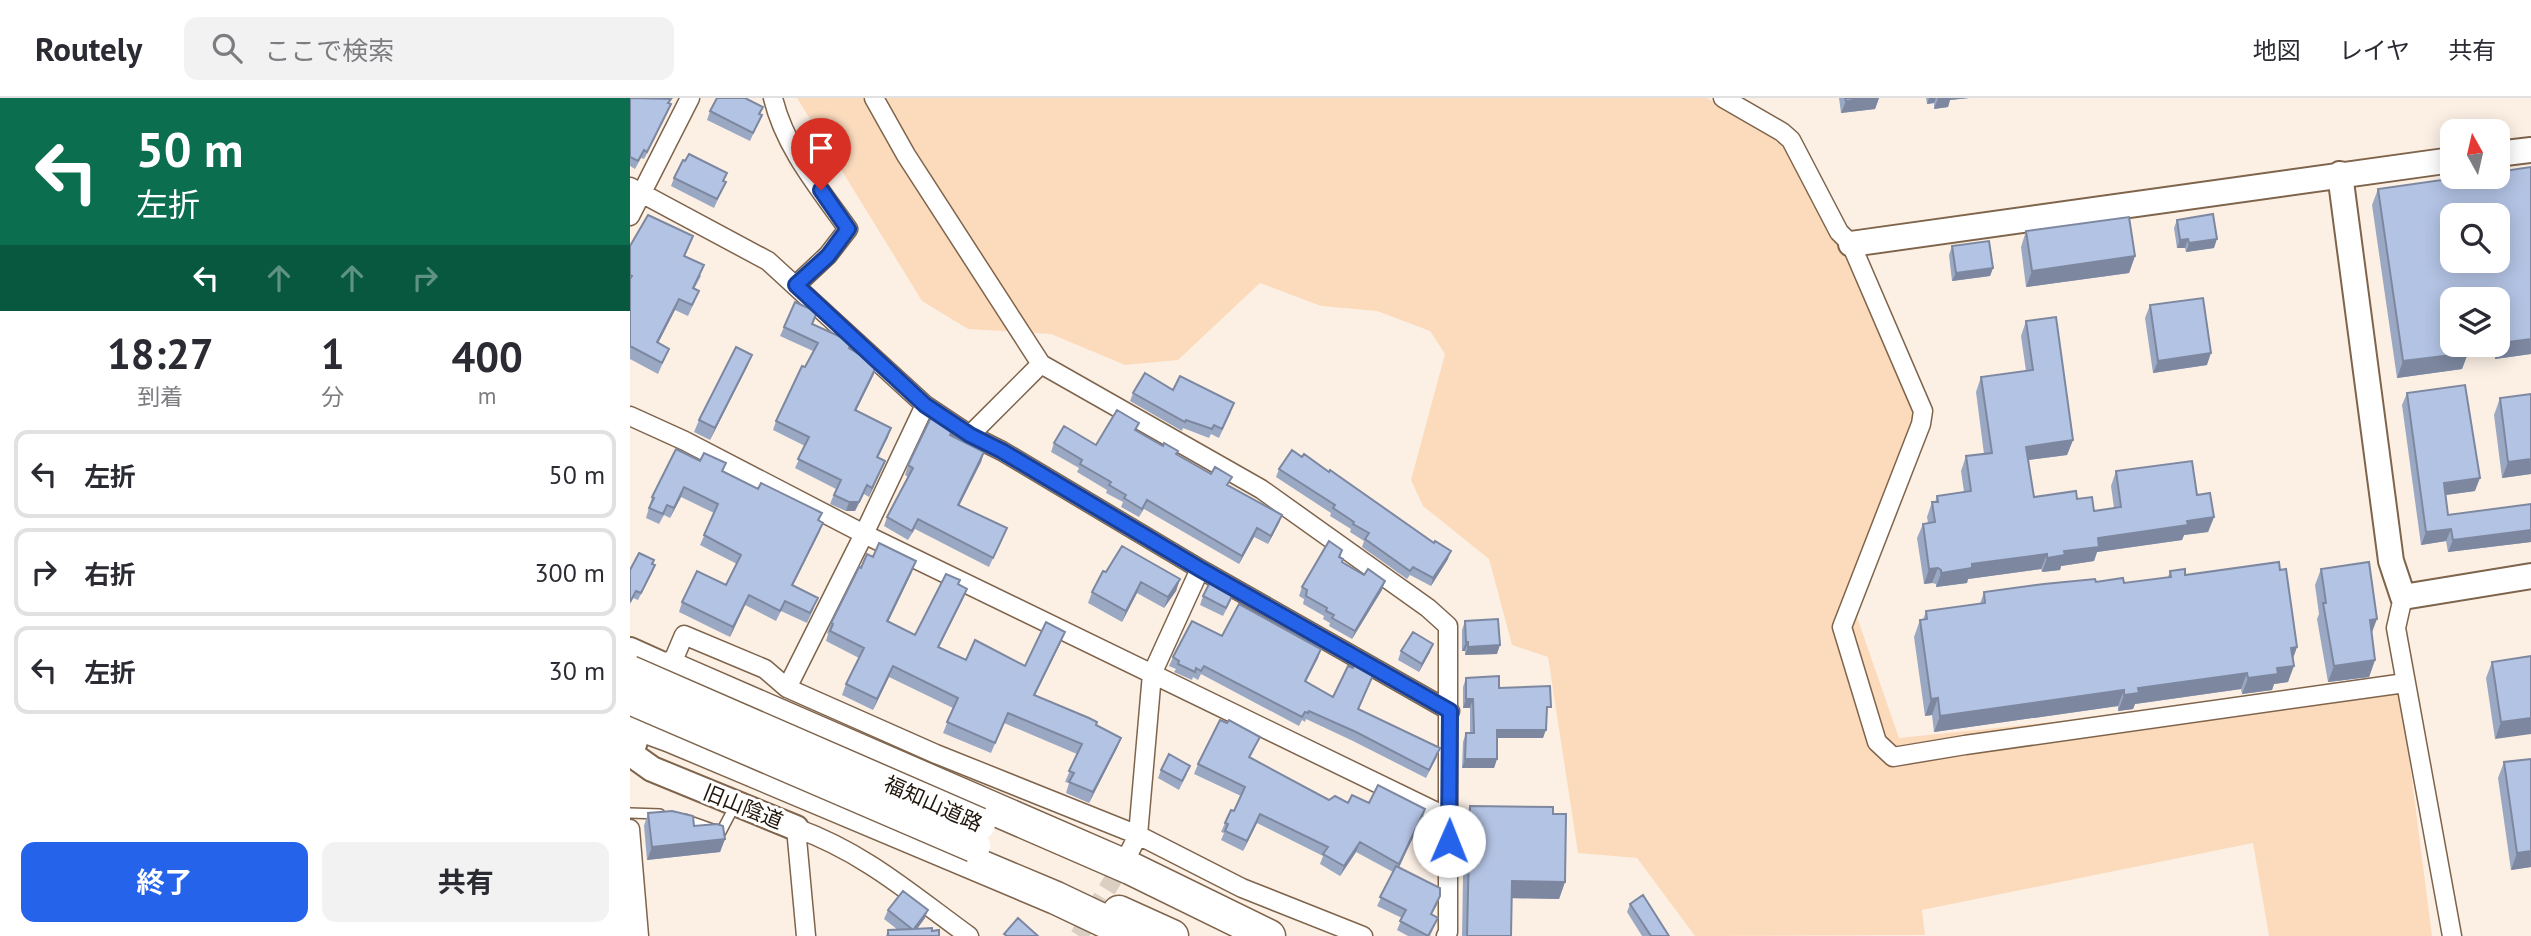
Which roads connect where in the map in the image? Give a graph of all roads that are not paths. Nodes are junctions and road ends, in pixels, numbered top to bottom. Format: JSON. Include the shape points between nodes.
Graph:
{"nodes":[{"id":1,"x":690,"y":98,"type":"edge"},
{"id":2,"x":773,"y":98,"type":"edge"},
{"id":3,"x":874,"y":98,"type":"edge"},
{"id":4,"x":1723,"y":98,"type":"edge"},
{"id":5,"x":2531,"y":150,"type":"edge"},
{"id":6,"x":2510,"y":152,"type":"edge"},
{"id":7,"x":2440,"y":162,"type":"edge"},
{"id":8,"x":2340,"y":174,"type":"junction"},
{"id":9,"x":636,"y":190,"type":"edge"},
{"id":10,"x":630,"y":216,"type":"edge"},
{"id":11,"x":1851,"y":244,"type":"junction"},
{"id":12,"x":796,"y":285,"type":"junction"},
{"id":13,"x":1041,"y":364,"type":"junction"},
{"id":14,"x":925,"y":405,"type":"junction"},
{"id":15,"x":630,"y":416,"type":"edge"},
{"id":16,"x":970,"y":435,"type":"junction"},
{"id":17,"x":864,"y":534,"type":"junction"},
{"id":18,"x":1200,"y":569,"type":"junction"},
{"id":19,"x":2531,"y":576,"type":"edge"},
{"id":20,"x":2403,"y":597,"type":"junction"},
{"id":21,"x":630,"y":650,"type":"edge"},
{"id":22,"x":670,"y":668,"type":"junction"},
{"id":23,"x":630,"y":672,"type":"edge"},
{"id":24,"x":1152,"y":674,"type":"junction"},
{"id":25,"x":2405,"y":683,"type":"junction"},
{"id":26,"x":787,"y":688,"type":"junction"},
{"id":27,"x":1450,"y":711,"type":"junction"},
{"id":28,"x":632,"y":731,"type":"edge"},
{"id":29,"x":735,"y":805,"type":"junction"},
{"id":30,"x":630,"y":813,"type":"edge"},
{"id":31,"x":1449,"y":818,"type":"junction"},
{"id":32,"x":796,"y":828,"type":"junction"},
{"id":33,"x":630,"y":829,"type":"edge"},
{"id":34,"x":976,"y":835,"type":"junction"},
{"id":35,"x":1138,"y":835,"type":"junction"},
{"id":36,"x":1129,"y":853,"type":"tunnel mouth"},
{"id":37,"x":639,"y":936,"type":"edge"},
{"id":38,"x":806,"y":936,"type":"edge"},
{"id":39,"x":969,"y":936,"type":"edge"},
{"id":40,"x":1136,"y":936,"type":"edge"},
{"id":41,"x":1172,"y":936,"type":"edge"},
{"id":42,"x":1236,"y":936,"type":"edge"},
{"id":43,"x":1269,"y":936,"type":"edge"},
{"id":44,"x":1363,"y":936,"type":"edge"},
{"id":45,"x":1446,"y":936,"type":"edge"},
{"id":46,"x":2452,"y":936,"type":"edge"}],
"edges":[{"from":1,"to":9,"type":"street"},
{"from":2,"to":12,"type":"street","via":[[793,151],[848,229],[828,256]]},
{"from":3,"to":13,"type":"street"},
{"from":4,"to":11,"type":"street","via":[[1791,140],[1839,232]]},
{"from":5,"to":6,"type":"street"},
{"from":7,"to":8,"type":"street"},
{"from":8,"to":11,"type":"street"},
{"from":8,"to":20,"type":"street","via":[[2391,561]]},
{"from":9,"to":10,"type":"street"},
{"from":9,"to":12,"type":"street","via":[[768,261]]},
{"from":11,"to":25,"type":"street","via":[[1923,411],[1922,424],[1842,627],[1877,742],[1893,757]]},
{"from":12,"to":14,"type":"street"},
{"from":13,"to":16,"type":"street"},
{"from":13,"to":27,"type":"street","via":[[1261,489],[1428,608],[1448,626]]},
{"from":14,"to":16,"type":"street"},
{"from":14,"to":17,"type":"street"},
{"from":15,"to":17,"type":"street"},
{"from":16,"to":18,"type":"street"},
{"from":17,"to":24,"type":"street"},
{"from":17,"to":26,"type":"street"},
{"from":18,"to":24,"type":"street"},
{"from":18,"to":27,"type":"street"},
{"from":19,"to":20,"type":"street"},
{"from":20,"to":25,"type":"street","via":[[2396,628]]},
{"from":21,"to":22,"type":"street"},
{"from":22,"to":26,"type":"street","via":[[684,635],[765,669]]},
{"from":22,"to":28,"type":"street"},
{"from":22,"to":43,"type":"highway","via":[[1130,868]]},
{"from":23,"to":34,"type":"highway","name":"福知山道路","bridge":true},
{"from":24,"to":31,"type":"street"},
{"from":24,"to":35,"type":"street"},
{"from":25,"to":46,"type":"street"},
{"from":26,"to":35,"type":"street"},
{"from":27,"to":31,"type":"street"},
{"from":28,"to":29,"type":"street","name":"旧山陰道","via":[[652,769]]},
{"from":28,"to":34,"type":"highway","name":"福知山道路","bridge":true},
{"from":28,"to":40,"type":"highway","via":[[671,736]]},
{"from":29,"to":30,"type":"lane","via":[[721,832],[659,813]]},
{"from":29,"to":32,"type":"street","name":"旧山陰道"},
{"from":31,"to":45,"type":"street"},
{"from":32,"to":38,"type":"street"},
{"from":32,"to":39,"type":"street","name":"旧山陰道","via":[[824,838],[888,874]]},
{"from":33,"to":37,"type":"street"},
{"from":34,"to":41,"type":"highway","name":"福知山道路"},
{"from":34,"to":42,"type":"highway","name":"福知山道路","via":[[1077,864]]},
{"from":35,"to":36,"type":"street"},
{"from":35,"to":44,"type":"street","via":[[1242,888]]}]}
